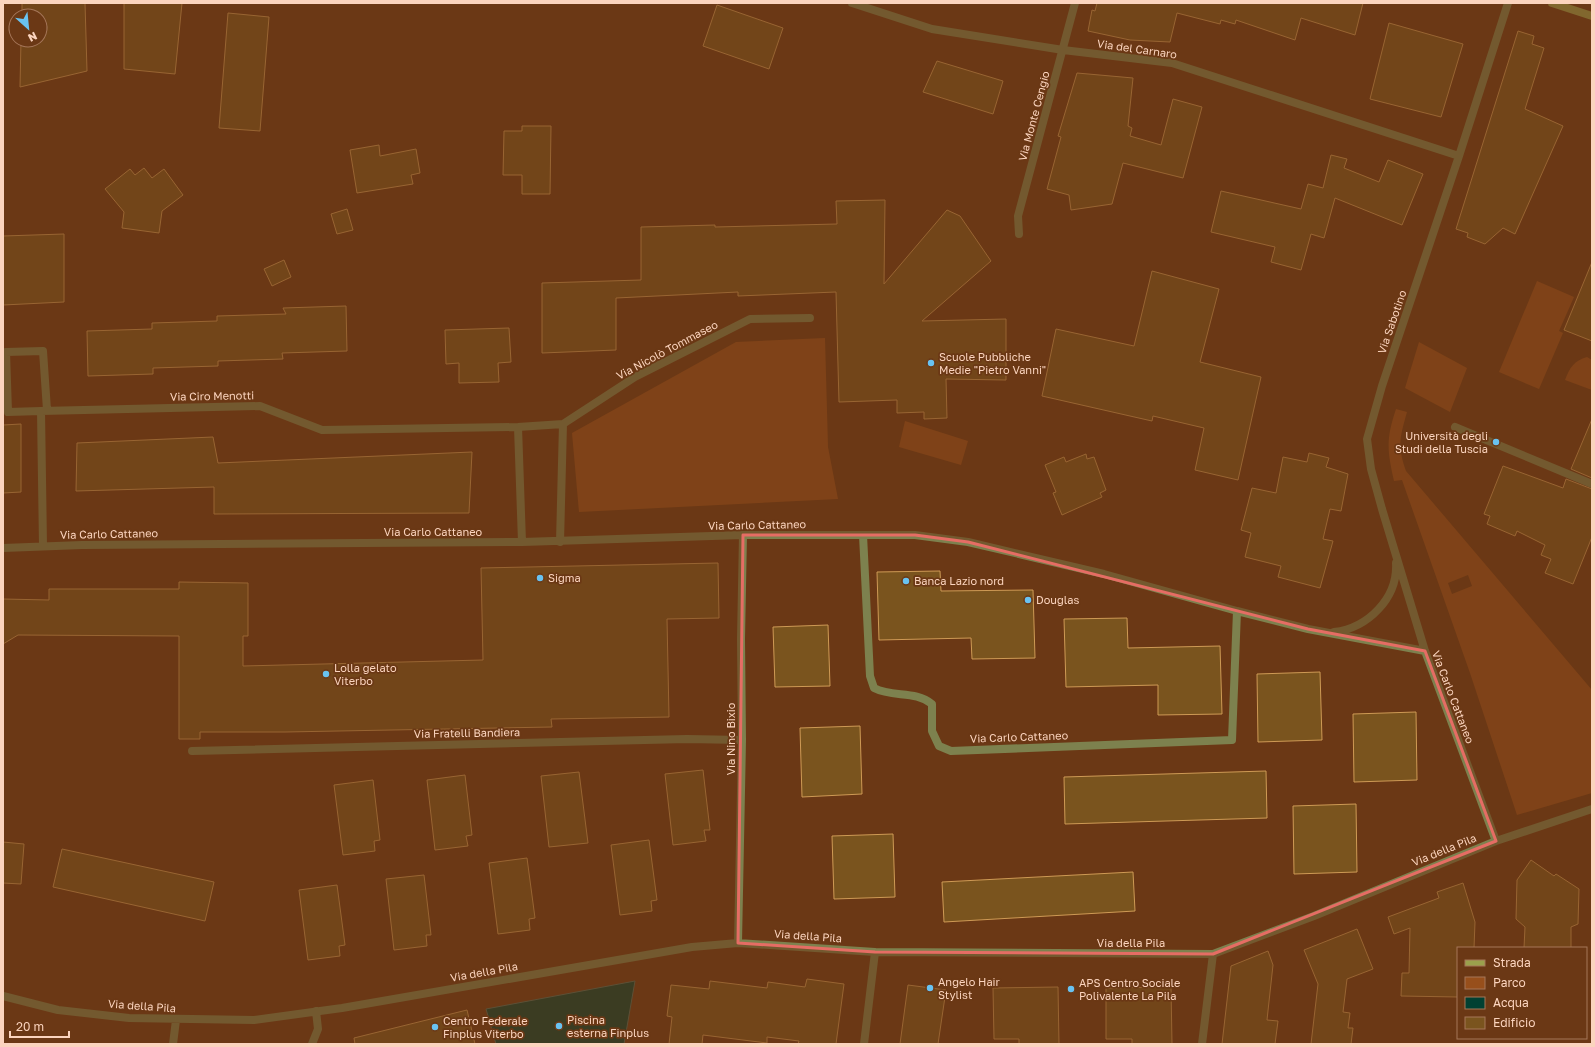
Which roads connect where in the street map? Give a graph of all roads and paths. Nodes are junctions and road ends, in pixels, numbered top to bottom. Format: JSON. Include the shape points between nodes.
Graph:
{"nodes":[{"id":1,"x":852,"y":3,"type":"edge"},
{"id":2,"x":1075,"y":3,"type":"edge"},
{"id":3,"x":1508,"y":3,"type":"edge"},
{"id":4,"x":1552,"y":3,"type":"edge"},
{"id":5,"x":1592,"y":16,"type":"edge"},
{"id":6,"x":1063,"y":50,"type":"junction"},
{"id":7,"x":1460,"y":156,"type":"junction"},
{"id":8,"x":1018,"y":234,"type":"dead end"},
{"id":9,"x":810,"y":318,"type":"dead end"},
{"id":10,"x":44,"y":411,"type":"junction"},
{"id":11,"x":563,"y":424,"type":"junction"},
{"id":12,"x":518,"y":427,"type":"junction"},
{"id":13,"x":1456,"y":427,"type":"dead end"},
{"id":14,"x":1592,"y":484,"type":"edge"},
{"id":15,"x":863,"y":535,"type":"junction"},
{"id":16,"x":743,"y":536,"type":"junction"},
{"id":17,"x":522,"y":542,"type":"junction"},
{"id":18,"x":560,"y":542,"type":"junction"},
{"id":19,"x":43,"y":546,"type":"junction"},
{"id":20,"x":3,"y":548,"type":"edge"},
{"id":21,"x":1396,"y":554,"type":"junction"},
{"id":22,"x":1237,"y":611,"type":"junction"},
{"id":23,"x":1329,"y":633,"type":"junction"},
{"id":24,"x":1425,"y":651,"type":"junction"},
{"id":25,"x":742,"y":740,"type":"junction"},
{"id":26,"x":192,"y":751,"type":"dead end"},
{"id":27,"x":1592,"y":809,"type":"edge"},
{"id":28,"x":1496,"y":841,"type":"junction"},
{"id":29,"x":738,"y":943,"type":"junction"},
{"id":30,"x":875,"y":952,"type":"junction"},
{"id":31,"x":1213,"y":954,"type":"junction"},
{"id":32,"x":3,"y":996,"type":"edge"},
{"id":33,"x":316,"y":1012,"type":"junction"},
{"id":34,"x":176,"y":1020,"type":"junction"},
{"id":35,"x":173,"y":1044,"type":"edge"},
{"id":36,"x":312,"y":1044,"type":"edge"},
{"id":37,"x":864,"y":1044,"type":"edge"},
{"id":38,"x":1202,"y":1044,"type":"edge"}],
"edges":[{"from":1,"to":6,"type":"street","name":"Via del Carnaro","via":[[932,29]]},
{"from":2,"to":6,"type":"street","name":"Via Monte Cengio"},
{"from":3,"to":7,"type":"street","name":"Via Sabotino"},
{"from":4,"to":5,"type":"main road"},
{"from":6,"to":7,"type":"street","name":"Via del Carnaro","via":[[1172,63]]},
{"from":6,"to":8,"type":"street","name":"Via Monte Cengio","via":[[1018,216]]},
{"from":7,"to":21,"type":"street","name":"Via Sabotino","via":[[1382,386],[1367,439],[1371,468]]},
{"from":9,"to":11,"type":"street","name":"Via Nicolò Tommaseo","via":[[750,319],[635,377]]},
{"from":10,"to":10,"type":"street","name":"Via Ciro Menotti","via":[[43,351],[6,352],[8,412]]},
{"from":10,"to":12,"type":"street","name":"Via Ciro Menotti","via":[[260,406],[322,430]]},
{"from":10,"to":19,"type":"street"},
{"from":11,"to":12,"type":"street","name":"Via Ciro Menotti"},
{"from":11,"to":18,"type":"street"},
{"from":12,"to":17,"type":"street"},
{"from":13,"to":14,"type":"street"},
{"from":15,"to":16,"type":"street","name":"Via Carlo Cattaneo"},
{"from":15,"to":22,"type":"street","name":"Via Carlo Cattaneo","via":[[915,536],[968,542],[1104,574]]},
{"from":15,"to":22,"type":"street","name":"Via Carlo Cattaneo","via":[[870,676],[874,688],[883,692],[923,697],[932,704],[932,732],[939,746],[951,751],[1232,740]]},
{"from":16,"to":18,"type":"street","name":"Via Carlo Cattaneo"},
{"from":16,"to":25,"type":"street","name":"Via Nino Bixio"},
{"from":17,"to":18,"type":"street","name":"Via Carlo Cattaneo"},
{"from":17,"to":19,"type":"street","name":"Via Carlo Cattaneo"},
{"from":19,"to":20,"type":"street","name":"Via Carlo Cattaneo"},
{"from":21,"to":23,"type":"street","via":[[1394,581],[1390,594],[1382,605],[1364,622],[1353,628]]},
{"from":21,"to":24,"type":"street","name":"Via Sabotino"},
{"from":22,"to":23,"type":"street","name":"Via Carlo Cattaneo"},
{"from":23,"to":24,"type":"street","name":"Via Carlo Cattaneo"},
{"from":24,"to":28,"type":"street","name":"Via Carlo Cattaneo"},
{"from":25,"to":26,"type":"street","name":"Via Fratelli Bandiera","via":[[687,739]]},
{"from":25,"to":29,"type":"street","name":"Via Nino Bixio"},
{"from":27,"to":28,"type":"street","name":"Via della Pila"},
{"from":28,"to":31,"type":"street","name":"Via della Pila","via":[[1314,916]]},
{"from":29,"to":30,"type":"street","name":"Via della Pila"},
{"from":29,"to":33,"type":"street","name":"Via della Pila","via":[[692,947]]},
{"from":30,"to":31,"type":"street","name":"Via della Pila"},
{"from":30,"to":37,"type":"street"},
{"from":31,"to":38,"type":"street"},
{"from":32,"to":34,"type":"street","name":"Via della Pila","via":[[58,1010]]},
{"from":33,"to":34,"type":"street","name":"Via della Pila","via":[[254,1020]]},
{"from":33,"to":36,"type":"street","via":[[318,1029]]},
{"from":34,"to":35,"type":"street"}]}
